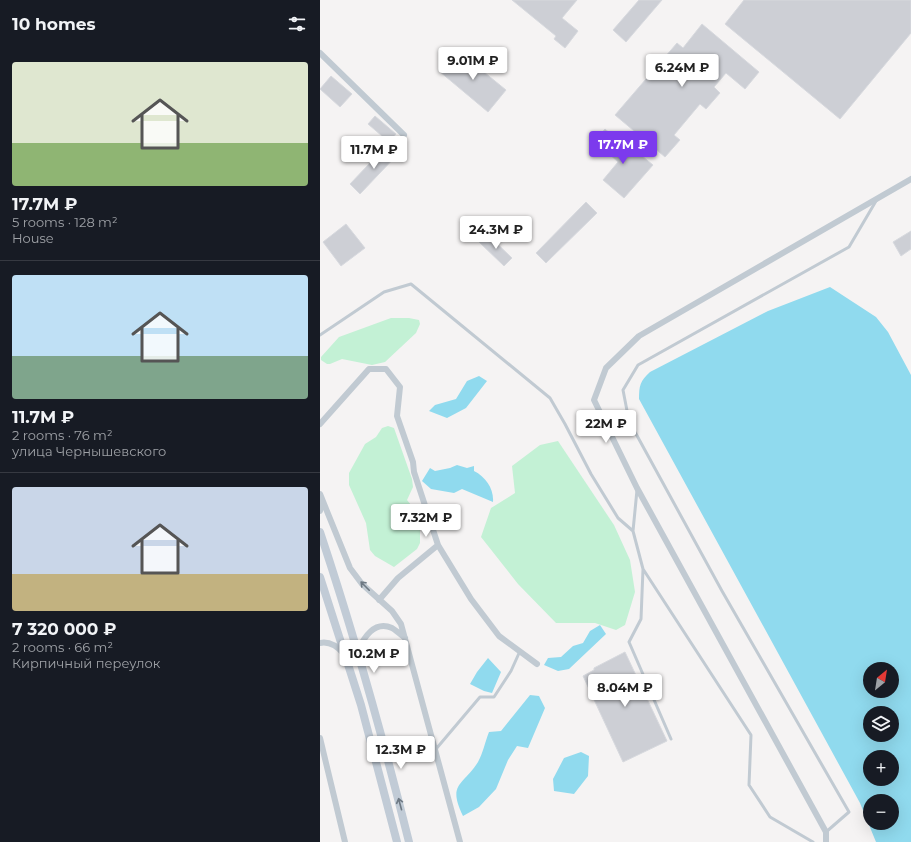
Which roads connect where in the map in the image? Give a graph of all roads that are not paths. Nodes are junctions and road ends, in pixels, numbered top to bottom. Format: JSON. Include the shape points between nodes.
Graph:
{"nodes":[{"id":1,"x":320,"y":53,"type":"edge"},
{"id":2,"x":404,"y":135,"type":"dead end"},
{"id":3,"x":911,"y":179,"type":"edge"},
{"id":4,"x":878,"y":198,"type":"junction"},
{"id":5,"x":320,"y":335,"type":"edge"},
{"id":6,"x":320,"y":424,"type":"edge"},
{"id":7,"x":637,"y":488,"type":"junction"},
{"id":8,"x":321,"y":497,"type":"edge"},
{"id":9,"x":320,"y":511,"type":"edge"},
{"id":10,"x":633,"y":531,"type":"junction"},
{"id":11,"x":320,"y":532,"type":"edge"},
{"id":12,"x":438,"y":545,"type":"junction"},
{"id":13,"x":644,"y":569,"type":"junction"},
{"id":14,"x":320,"y":577,"type":"edge"},
{"id":15,"x":379,"y":600,"type":"junction"},
{"id":16,"x":405,"y":638,"type":"junction"},
{"id":17,"x":320,"y":643,"type":"edge"},
{"id":18,"x":357,"y":651,"type":"junction"},
{"id":19,"x":520,"y":651,"type":"junction"},
{"id":20,"x":346,"y":657,"type":"junction"},
{"id":21,"x":537,"y":664,"type":"dead end"},
{"id":22,"x":320,"y":738,"type":"edge"},
{"id":23,"x":671,"y":739,"type":"dead end"},
{"id":24,"x":436,"y":749,"type":"junction"},
{"id":25,"x":826,"y":832,"type":"junction"},
{"id":26,"x":345,"y":842,"type":"edge"},
{"id":27,"x":396,"y":842,"type":"edge"},
{"id":28,"x":409,"y":842,"type":"edge"},
{"id":29,"x":460,"y":842,"type":"edge"},
{"id":30,"x":814,"y":842,"type":"edge"},
{"id":31,"x":826,"y":842,"type":"edge"}],
"edges":[{"from":1,"to":2,"type":"street"},
{"from":3,"to":4,"type":"street"},
{"from":4,"to":7,"type":"street","via":[[639,336],[606,368],[594,400]]},
{"from":4,"to":25,"type":"lane","via":[[849,247],[638,365],[623,390],[629,421],[848,812]]},
{"from":5,"to":10,"type":"lane","via":[[384,292],[411,284],[550,398],[618,518]]},
{"from":6,"to":12,"type":"street","via":[[368,370],[386,369],[400,388],[397,416]]},
{"from":7,"to":10,"type":"lane"},
{"from":7,"to":25,"type":"street"},
{"from":8,"to":9,"type":"street"},
{"from":15,"to":8,"type":"street","one_way":true,"via":[[350,568]]},
{"from":10,"to":13,"type":"lane"},
{"from":11,"to":18,"type":"main road"},
{"from":12,"to":15,"type":"street","via":[[398,578]]},
{"from":12,"to":19,"type":"street","via":[[499,636]]},
{"from":13,"to":23,"type":"lane","via":[[641,619],[629,642]]},
{"from":13,"to":30,"type":"lane","via":[[751,735],[749,785],[770,816]]},
{"from":14,"to":20,"type":"main road"},
{"from":15,"to":16,"type":"street","via":[[392,611],[401,624]]},
{"from":16,"to":18,"type":"street","via":[[392,628],[380,626],[370,631]]},
{"from":16,"to":24,"type":"street"},
{"from":17,"to":20,"type":"street","via":[[331,644]]},
{"from":28,"to":18,"type":"main road","one_way":true},
{"from":19,"to":21,"type":"street"},
{"from":19,"to":24,"type":"lane","via":[[511,671],[494,697],[480,697]]},
{"from":20,"to":27,"type":"main road"},
{"from":22,"to":26,"type":"street"},
{"from":24,"to":29,"type":"street"},
{"from":25,"to":31,"type":"street"}]}
